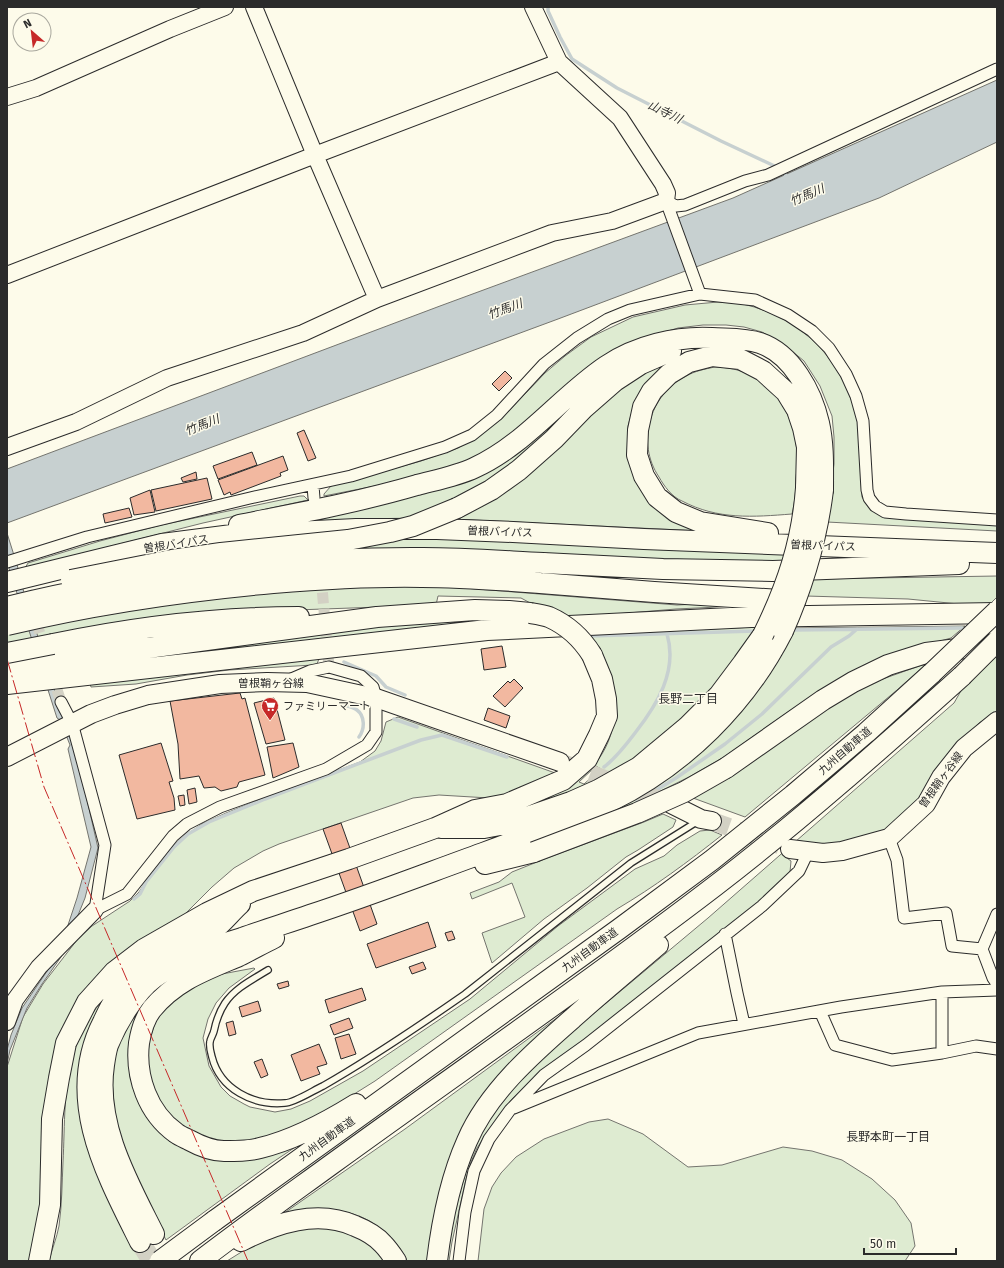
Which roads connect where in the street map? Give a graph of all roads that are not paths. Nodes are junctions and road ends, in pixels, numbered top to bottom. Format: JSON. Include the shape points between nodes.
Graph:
{"nodes":[{"id":1,"x":225,"y":7,"type":"edge"},
{"id":2,"x":254,"y":7,"type":"edge"},
{"id":3,"x":533,"y":7,"type":"edge"},
{"id":4,"x":559,"y":62,"type":"junction"},
{"id":5,"x":997,"y":69,"type":"edge"},
{"id":6,"x":7,"y":97,"type":"edge"},
{"id":7,"x":315,"y":155,"type":"junction"},
{"id":8,"x":669,"y":208,"type":"junction"},
{"id":9,"x":7,"y":275,"type":"edge"},
{"id":10,"x":700,"y":294,"type":"junction"},
{"id":11,"x":377,"y":299,"type":"junction"},
{"id":12,"x":713,"y":338,"type":"junction"},
{"id":13,"x":7,"y":444,"type":"edge"},
{"id":14,"x":7,"y":447,"type":"edge"},
{"id":15,"x":312,"y":486,"type":"junction"},
{"id":16,"x":815,"y":489,"type":"junction"},
{"id":17,"x":314,"y":498,"type":"dead end"},
{"id":18,"x":997,"y":520,"type":"edge"},
{"id":19,"x":162,"y":544,"type":"junction"},
{"id":20,"x":997,"y":552,"type":"edge"},
{"id":21,"x":19,"y":558,"type":"junction"},
{"id":22,"x":7,"y":562,"type":"edge"},
{"id":23,"x":997,"y":563,"type":"edge"},
{"id":24,"x":14,"y":577,"type":"edge"},
{"id":25,"x":7,"y":596,"type":"edge"},
{"id":26,"x":7,"y":607,"type":"edge"},
{"id":27,"x":997,"y":612,"type":"edge"},
{"id":28,"x":975,"y":613,"type":"junction"},
{"id":29,"x":377,"y":617,"type":"junction"},
{"id":30,"x":7,"y":625,"type":"edge"},
{"id":31,"x":997,"y":643,"type":"edge"},
{"id":32,"x":7,"y":653,"type":"edge"},
{"id":33,"x":7,"y":667,"type":"edge"},
{"id":34,"x":7,"y":684,"type":"edge"},
{"id":35,"x":376,"y":698,"type":"junction"},
{"id":36,"x":61,"y":702,"type":"tunnel mouth"},
{"id":37,"x":997,"y":721,"type":"edge"},
{"id":38,"x":71,"y":724,"type":"junction"},
{"id":39,"x":7,"y":756,"type":"edge"},
{"id":40,"x":560,"y":762,"type":"tunnel mouth"},
{"id":41,"x":671,"y":804,"type":"tunnel mouth"},
{"id":42,"x":808,"y":812,"type":"junction"},
{"id":43,"x":707,"y":820,"type":"joint"},
{"id":44,"x":435,"y":828,"type":"junction"},
{"id":45,"x":888,"y":838,"type":"junction"},
{"id":46,"x":790,"y":849,"type":"tunnel mouth"},
{"id":47,"x":809,"y":850,"type":"junction"},
{"id":48,"x":399,"y":884,"type":"junction"},
{"id":49,"x":253,"y":891,"type":"junction"},
{"id":50,"x":332,"y":907,"type":"junction"},
{"id":51,"x":96,"y":910,"type":"junction"},
{"id":52,"x":997,"y":914,"type":"edge"},
{"id":53,"x":725,"y":934,"type":"junction"},
{"id":54,"x":982,"y":949,"type":"junction"},
{"id":55,"x":268,"y":970,"type":"dead end"},
{"id":56,"x":997,"y":984,"type":"edge"},
{"id":57,"x":997,"y":990,"type":"edge"},
{"id":58,"x":942,"y":992,"type":"junction"},
{"id":59,"x":820,"y":1011,"type":"junction"},
{"id":60,"x":7,"y":1022,"type":"edge"},
{"id":61,"x":744,"y":1024,"type":"junction"},
{"id":62,"x":997,"y":1049,"type":"edge"},
{"id":63,"x":942,"y":1053,"type":"junction"},
{"id":64,"x":442,"y":1056,"type":"junction"},
{"id":65,"x":510,"y":1110,"type":"junction"},
{"id":66,"x":230,"y":1242,"type":"junction"},
{"id":67,"x":39,"y":1261,"type":"edge"},
{"id":68,"x":160,"y":1261,"type":"edge"},
{"id":69,"x":200,"y":1261,"type":"edge"},
{"id":70,"x":209,"y":1261,"type":"edge"},
{"id":71,"x":396,"y":1261,"type":"edge"},
{"id":72,"x":437,"y":1261,"type":"edge"},
{"id":73,"x":459,"y":1261,"type":"edge"}],
"edges":[{"from":1,"to":6,"type":"street","via":[[36,88]]},
{"from":2,"to":7,"type":"street"},
{"from":3,"to":4,"type":"street"},
{"from":4,"to":7,"type":"street"},
{"from":4,"to":8,"type":"street","via":[[620,118],[663,184]]},
{"from":5,"to":8,"type":"street","via":[[768,175],[685,205]]},
{"from":7,"to":9,"type":"street"},
{"from":7,"to":11,"type":"street"},
{"from":8,"to":10,"type":"street"},
{"from":8,"to":11,"type":"street","via":[[552,233]]},
{"from":10,"to":15,"type":"street","via":[[630,310],[608,319],[544,364],[497,415],[472,434],[445,447],[405,460]]},
{"from":10,"to":18,"type":"street","via":[[756,300],[788,315],[812,331],[829,348],[846,374],[863,420],[867,490],[875,506],[885,512]]},
{"from":11,"to":14,"type":"street","via":[[303,333],[167,378],[76,422]]},
{"from":12,"to":16,"type":"highway","via":[[759,342],[773,349],[797,371],[813,403],[819,423],[822,445]]},
{"from":12,"to":19,"type":"highway","via":[[674,340],[640,349],[607,365],[507,450],[474,469],[379,496],[202,533]]},
{"from":12,"to":25,"type":"highway","bridge":true,"via":[[667,352],[642,364],[615,381],[519,470],[491,490],[457,508],[413,526],[348,540],[172,560],[75,579]]},
{"from":13,"to":14,"type":"street"},
{"from":15,"to":17,"type":"street"},
{"from":15,"to":21,"type":"street","via":[[95,535]]},
{"from":16,"to":20,"type":"highway","via":[[797,410],[786,392],[763,371],[740,359],[712,356],[689,362],[669,374],[652,391],[643,407],[638,430],[637,455],[644,476],[657,497],[676,512],[700,522],[777,534],[892,539]]},
{"from":16,"to":44,"type":"highway","bridge":true,"via":[[804,512],[787,582],[763,635],[719,695],[687,727],[639,767],[571,802],[510,823],[484,828]]},
{"from":16,"to":48,"type":"highway","bridge":true,"via":[[820,516],[803,582],[783,631],[775,647],[728,713],[699,741],[650,778],[612,800],[558,825]]},
{"from":19,"to":20,"type":"highway","name":"曽根バイパス","via":[[232,535],[356,529],[437,529]]},
{"from":19,"to":24,"type":"highway","name":"曽根バイパス"},
{"from":21,"to":22,"type":"street"},
{"from":21,"to":24,"type":"street"},
{"from":23,"to":26,"type":"highway","bridge":true,"via":[[773,571],[663,569],[423,558],[367,559],[257,566],[137,581]]},
{"from":27,"to":28,"type":"highway"},
{"from":27,"to":64,"type":"highway","name":"九州自動車道","bridge":true,"via":[[866,733],[712,860]]},
{"from":28,"to":30,"type":"highway","bridge":true,"via":[[421,576],[313,580],[199,590],[81,609]]},
{"from":28,"to":34,"type":"highway","via":[[751,617],[487,630]]},
{"from":29,"to":32,"type":"highway","bridge":true,"via":[[262,617],[210,620],[105,633]]},
{"from":29,"to":33,"type":"highway"},
{"from":29,"to":44,"type":"highway","bridge":true,"via":[[474,610],[509,611],[548,617],[563,625],[584,643],[602,679],[606,716],[587,759],[563,780],[541,790],[507,804],[475,810]]},
{"from":31,"to":42,"type":"highway","name":"九州自動車道","bridge":true},
{"from":31,"to":48,"type":"highway","bridge":true,"via":[[926,653],[888,665],[823,700],[726,768],[684,792],[638,813],[534,852]]},
{"from":35,"to":38,"type":"main road","name":"曽根鞘ヶ谷線","via":[[307,683],[220,684],[148,695],[115,705]]},
{"from":35,"to":40,"type":"main road","name":"曽根鞘ヶ谷線"},
{"from":35,"to":51,"type":"street","via":[[376,732],[368,746],[326,769],[220,808],[188,824],[173,836],[127,894]]},
{"from":36,"to":38,"type":"street"},
{"from":37,"to":45,"type":"main road","name":"曽根鞘ヶ谷線","via":[[964,748],[941,777],[926,804]]},
{"from":38,"to":39,"type":"main road","name":"曽根鞘ヶ谷線"},
{"from":38,"to":51,"type":"street","via":[[105,845]]},
{"from":41,"to":43,"type":"main road"},
{"from":42,"to":66,"type":"highway","name":"九州自動車道","via":[[630,950]]},
{"from":42,"to":72,"type":"highway","via":[[689,919],[541,1046],[498,1091],[467,1139],[455,1169]]},
{"from":43,"to":55,"type":"lane","via":[[631,863],[443,1010],[346,1073],[286,1103],[266,1102],[236,1092],[220,1076],[211,1053],[210,1043],[216,1020],[226,1002],[234,992]]},
{"from":44,"to":49,"type":"highway"},
{"from":45,"to":47,"type":"main road","name":"曽根鞘ヶ谷線","via":[[842,851],[823,853]]},
{"from":45,"to":54,"type":"street","via":[[897,860],[904,918],[946,913],[952,946]]},
{"from":46,"to":47,"type":"main road","name":"曽根鞘ヶ谷線"},
{"from":47,"to":53,"type":"street","via":[[799,871],[762,906]]},
{"from":48,"to":50,"type":"highway"},
{"from":49,"to":50,"type":"highway","via":[[211,931],[153,961],[123,988],[96,1036],[88,1061],[88,1108],[99,1154],[120,1201],[147,1238],[133,1193],[109,1133],[104,1108],[102,1078],[107,1047],[118,1025],[137,995],[153,979],[200,951]]},
{"from":49,"to":67,"type":"highway","via":[[144,948],[114,972],[87,1002],[66,1043],[59,1078],[52,1119],[50,1205]]},
{"from":50,"to":64,"type":"highway","via":[[186,980],[166,994],[151,1010],[141,1030],[139,1073],[148,1101],[160,1118],[176,1134],[202,1146],[223,1151],[259,1149],[295,1136],[340,1114]]},
{"from":51,"to":60,"type":"street","via":[[39,967],[15,1000]]},
{"from":52,"to":54,"type":"street"},
{"from":53,"to":61,"type":"street"},
{"from":53,"to":65,"type":"street","via":[[586,1045],[544,1075]]},
{"from":54,"to":56,"type":"street"},
{"from":57,"to":58,"type":"street"},
{"from":58,"to":59,"type":"street"},
{"from":58,"to":63,"type":"street"},
{"from":59,"to":61,"type":"street"},
{"from":59,"to":63,"type":"street","via":[[835,1045],[892,1060]]},
{"from":61,"to":65,"type":"street","via":[[698,1033]]},
{"from":62,"to":63,"type":"street","via":[[976,1046]]},
{"from":64,"to":68,"type":"highway","name":"九州自動車道","bridge":true},
{"from":65,"to":73,"type":"street","via":[[489,1139],[474,1171],[465,1212]]},
{"from":66,"to":69,"type":"highway","name":"九州自動車道"},
{"from":66,"to":70,"type":"highway"},
{"from":66,"to":71,"type":"highway","via":[[278,1224],[301,1219],[325,1218],[346,1221],[365,1230],[383,1243]]}]}
